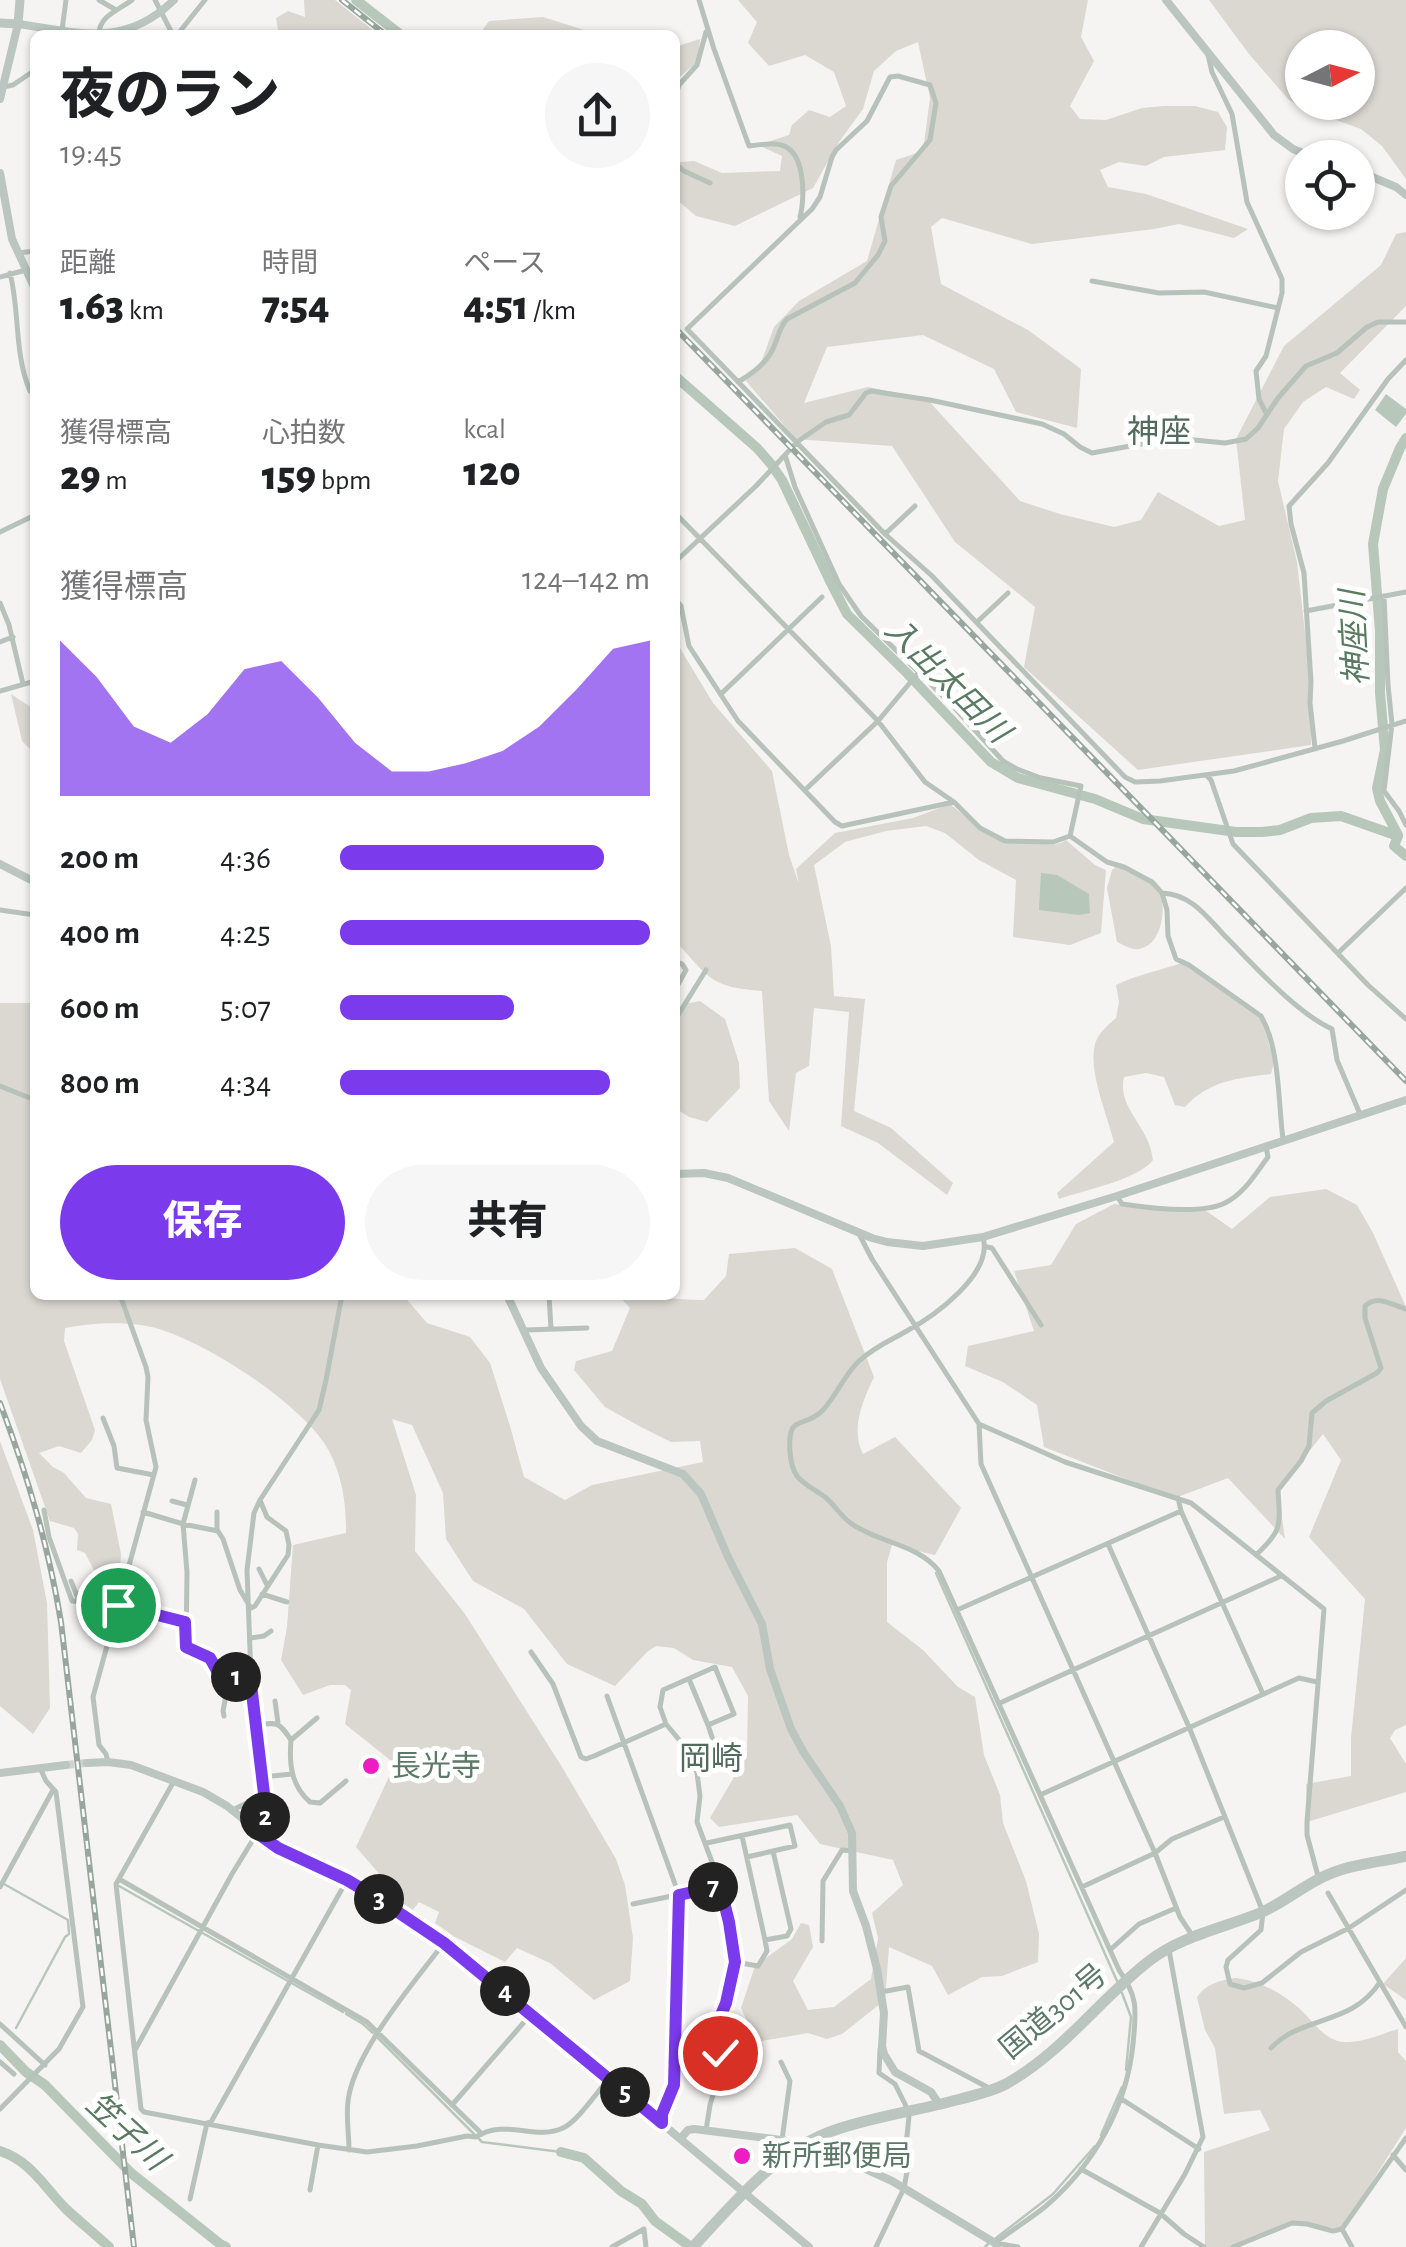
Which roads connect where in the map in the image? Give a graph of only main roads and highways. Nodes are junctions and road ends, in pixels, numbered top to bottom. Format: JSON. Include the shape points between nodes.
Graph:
{"nodes":[{"id":1,"x":20,"y":0,"type":"edge"},
{"id":2,"x":0,"y":24,"type":"edge"},
{"id":3,"x":1406,"y":1856,"type":"edge"},
{"id":4,"x":694,"y":2246,"type":"edge"}],
"edges":[{"from":1,"to":2,"type":"main road","via":[[18,24]]},
{"from":3,"to":4,"type":"highway","name":"国道301号","via":[[1319,1878],[1263,1912],[1169,1949],[1034,2066],[992,2090],[836,2129],[800,2147],[744,2192]]}]}
